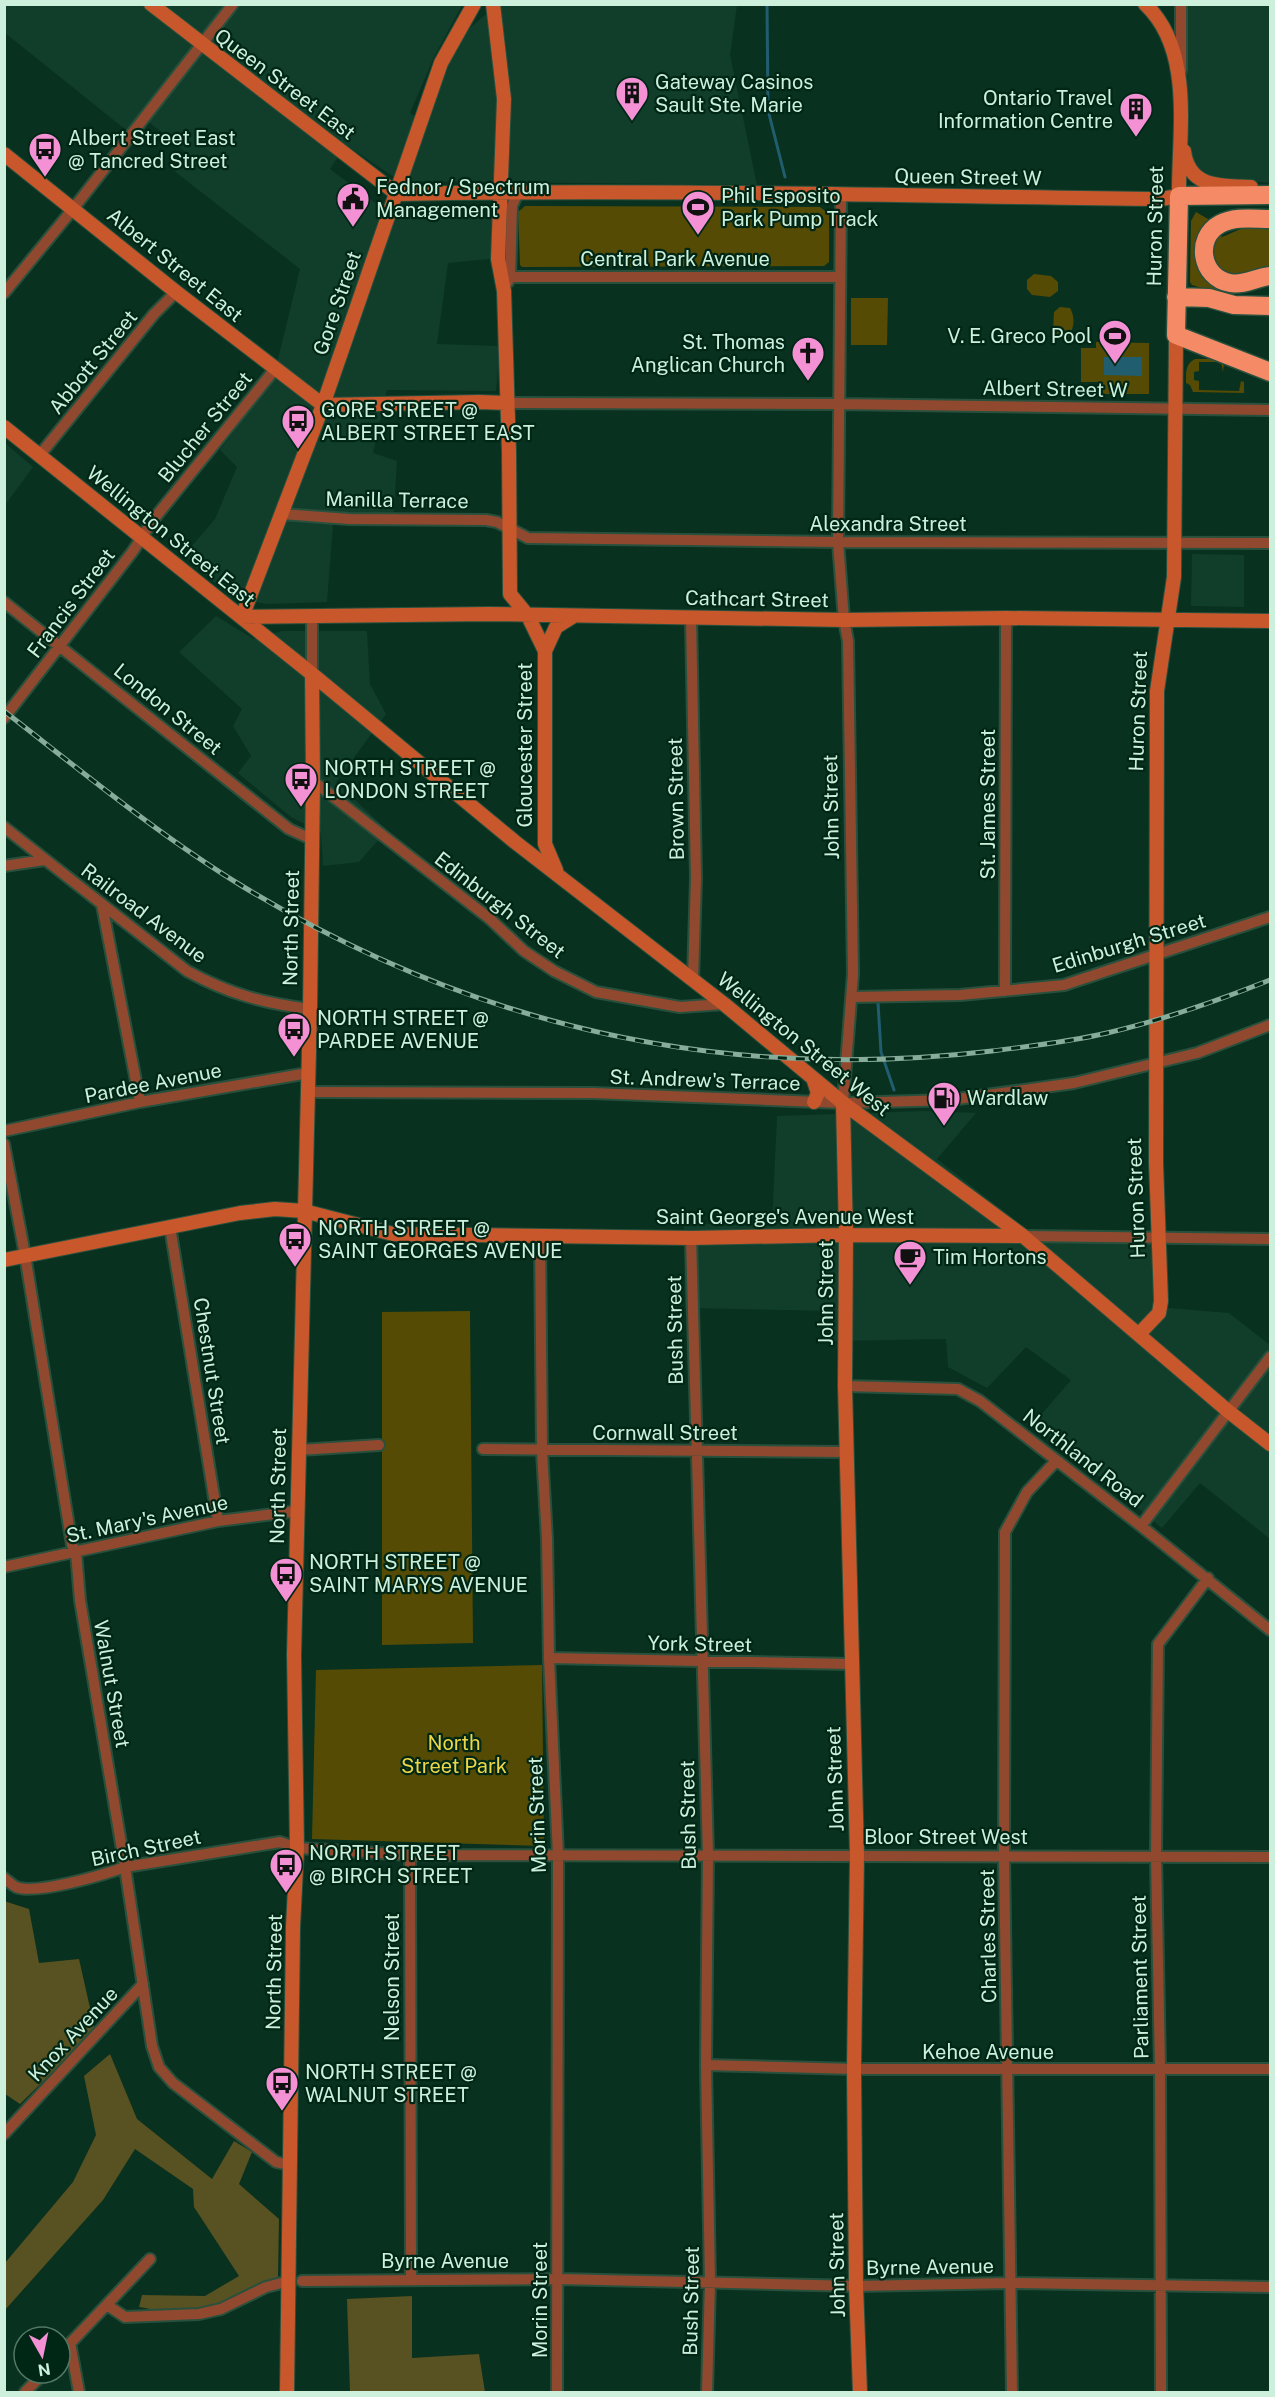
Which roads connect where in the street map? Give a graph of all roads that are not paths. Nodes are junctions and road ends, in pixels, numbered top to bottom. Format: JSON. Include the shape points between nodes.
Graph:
{"nodes":[{"id":1,"x":151,"y":4,"type":"edge"},
{"id":2,"x":233,"y":4,"type":"edge"},
{"id":3,"x":474,"y":4,"type":"edge"},
{"id":4,"x":493,"y":4,"type":"edge"},
{"id":5,"x":1181,"y":4,"type":"edge"},
{"id":6,"x":1152,"y":7,"type":"edge"},
{"id":7,"x":200,"y":44,"type":"junction"},
{"id":8,"x":1181,"y":82,"type":"junction"},
{"id":9,"x":1180,"y":125,"type":"junction"},
{"id":10,"x":4,"y":154,"type":"edge"},
{"id":11,"x":1270,"y":189,"type":"edge"},
{"id":12,"x":501,"y":192,"type":"junction"},
{"id":13,"x":518,"y":192,"type":"junction"},
{"id":14,"x":397,"y":194,"type":"junction"},
{"id":15,"x":841,"y":194,"type":"junction"},
{"id":16,"x":1270,"y":195,"type":"edge"},
{"id":17,"x":1179,"y":196,"type":"junction"},
{"id":18,"x":73,"y":209,"type":"junction"},
{"id":19,"x":1270,"y":219,"type":"edge"},
{"id":20,"x":1270,"y":276,"type":"edge"},
{"id":21,"x":510,"y":277,"type":"junction"},
{"id":22,"x":839,"y":277,"type":"junction"},
{"id":23,"x":504,"y":291,"type":"junction"},
{"id":24,"x":176,"y":292,"type":"junction"},
{"id":25,"x":4,"y":293,"type":"edge"},
{"id":26,"x":1176,"y":297,"type":"junction"},
{"id":27,"x":1270,"y":306,"type":"edge"},
{"id":28,"x":1176,"y":335,"type":"junction"},
{"id":29,"x":275,"y":369,"type":"junction"},
{"id":30,"x":1270,"y":372,"type":"edge"},
{"id":31,"x":479,"y":402,"type":"junction"},
{"id":32,"x":507,"y":403,"type":"junction"},
{"id":33,"x":839,"y":404,"type":"junction"},
{"id":34,"x":323,"y":405,"type":"junction"},
{"id":35,"x":1175,"y":408,"type":"junction"},
{"id":36,"x":1270,"y":410,"type":"edge"},
{"id":37,"x":4,"y":427,"type":"edge"},
{"id":38,"x":509,"y":452,"type":"junction"},
{"id":39,"x":39,"y":456,"type":"junction"},
{"id":40,"x":282,"y":514,"type":"junction"},
{"id":41,"x":508,"y":529,"type":"junction"},
{"id":42,"x":142,"y":537,"type":"junction"},
{"id":43,"x":838,"y":542,"type":"junction"},
{"id":44,"x":1174,"y":542,"type":"junction"},
{"id":45,"x":1270,"y":543,"type":"edge"},
{"id":46,"x":510,"y":594,"type":"junction"},
{"id":47,"x":4,"y":602,"type":"edge"},
{"id":48,"x":489,"y":615,"type":"junction"},
{"id":49,"x":312,"y":616,"type":"junction"},
{"id":50,"x":528,"y":616,"type":"junction"},
{"id":51,"x":576,"y":616,"type":"junction"},
{"id":52,"x":242,"y":618,"type":"junction"},
{"id":53,"x":691,"y":618,"type":"junction"},
{"id":54,"x":1006,"y":618,"type":"junction"},
{"id":55,"x":1168,"y":619,"type":"junction"},
{"id":56,"x":844,"y":620,"type":"junction"},
{"id":57,"x":1270,"y":621,"type":"edge"},
{"id":58,"x":61,"y":646,"type":"junction"},
{"id":59,"x":545,"y":651,"type":"junction"},
{"id":60,"x":312,"y":674,"type":"junction"},
{"id":61,"x":4,"y":718,"type":"edge"},
{"id":62,"x":313,"y":781,"type":"junction"},
{"id":63,"x":4,"y":827,"type":"edge"},
{"id":64,"x":544,"y":831,"type":"junction"},
{"id":65,"x":311,"y":839,"type":"junction"},
{"id":66,"x":515,"y":842,"type":"junction"},
{"id":67,"x":44,"y":860,"type":"junction"},
{"id":68,"x":4,"y":866,"type":"edge"},
{"id":69,"x":558,"y":874,"type":"junction"},
{"id":70,"x":102,"y":905,"type":"junction"},
{"id":71,"x":1270,"y":916,"type":"edge"},
{"id":72,"x":1155,"y":956,"type":"junction"},
{"id":73,"x":693,"y":980,"type":"junction"},
{"id":74,"x":1005,"y":991,"type":"junction"},
{"id":75,"x":852,"y":997,"type":"junction"},
{"id":76,"x":724,"y":1004,"type":"junction"},
{"id":77,"x":310,"y":1009,"type":"junction"},
{"id":78,"x":1270,"y":1025,"type":"edge"},
{"id":79,"x":1156,"y":1062,"type":"junction"},
{"id":80,"x":308,"y":1073,"type":"junction"},
{"id":81,"x":813,"y":1078,"type":"junction"},
{"id":82,"x":308,"y":1092,"type":"junction"},
{"id":83,"x":140,"y":1102,"type":"junction"},
{"id":84,"x":814,"y":1102,"type":"junction"},
{"id":85,"x":843,"y":1103,"type":"junction"},
{"id":86,"x":4,"y":1131,"type":"edge"},
{"id":87,"x":4,"y":1144,"type":"edge"},
{"id":88,"x":304,"y":1211,"type":"junction"},
{"id":89,"x":170,"y":1227,"type":"junction"},
{"id":90,"x":540,"y":1235,"type":"junction"},
{"id":91,"x":846,"y":1235,"type":"junction"},
{"id":92,"x":1023,"y":1236,"type":"junction"},
{"id":93,"x":691,"y":1238,"type":"junction"},
{"id":94,"x":1159,"y":1238,"type":"junction"},
{"id":95,"x":1270,"y":1239,"type":"edge"},
{"id":96,"x":25,"y":1256,"type":"junction"},
{"id":97,"x":4,"y":1260,"type":"edge"},
{"id":98,"x":1138,"y":1334,"type":"junction"},
{"id":99,"x":1270,"y":1357,"type":"edge"},
{"id":100,"x":845,"y":1386,"type":"junction"},
{"id":101,"x":1228,"y":1411,"type":"junction"},
{"id":102,"x":1270,"y":1444,"type":"edge"},
{"id":103,"x":379,"y":1445,"type":"dead end"},
{"id":104,"x":483,"y":1449,"type":"dead end"},
{"id":105,"x":299,"y":1450,"type":"junction"},
{"id":106,"x":542,"y":1451,"type":"junction"},
{"id":107,"x":696,"y":1451,"type":"junction"},
{"id":108,"x":847,"y":1452,"type":"junction"},
{"id":109,"x":1056,"y":1461,"type":"junction"},
{"id":110,"x":297,"y":1511,"type":"junction"},
{"id":111,"x":218,"y":1521,"type":"junction"},
{"id":112,"x":1141,"y":1526,"type":"junction"},
{"id":113,"x":76,"y":1552,"type":"junction"},
{"id":114,"x":4,"y":1567,"type":"edge"},
{"id":115,"x":1208,"y":1578,"type":"junction"},
{"id":116,"x":1270,"y":1630,"type":"edge"},
{"id":117,"x":549,"y":1658,"type":"junction"},
{"id":118,"x":702,"y":1662,"type":"junction"},
{"id":119,"x":851,"y":1664,"type":"junction"},
{"id":120,"x":297,"y":1848,"type":"junction"},
{"id":121,"x":410,"y":1855,"type":"junction"},
{"id":122,"x":558,"y":1855,"type":"junction"},
{"id":123,"x":708,"y":1855,"type":"junction"},
{"id":124,"x":856,"y":1855,"type":"junction"},
{"id":125,"x":1004,"y":1856,"type":"junction"},
{"id":126,"x":1156,"y":1856,"type":"junction"},
{"id":127,"x":1270,"y":1857,"type":"edge"},
{"id":128,"x":125,"y":1867,"type":"junction"},
{"id":129,"x":4,"y":1878,"type":"edge"},
{"id":130,"x":143,"y":1984,"type":"junction"},
{"id":131,"x":706,"y":2065,"type":"junction"},
{"id":132,"x":854,"y":2069,"type":"junction"},
{"id":133,"x":1160,"y":2069,"type":"junction"},
{"id":134,"x":1270,"y":2069,"type":"edge"},
{"id":135,"x":1008,"y":2070,"type":"junction"},
{"id":136,"x":4,"y":2134,"type":"edge"},
{"id":137,"x":290,"y":2165,"type":"junction"},
{"id":138,"x":150,"y":2259,"type":"dead end"},
{"id":139,"x":411,"y":2279,"type":"junction"},
{"id":140,"x":558,"y":2279,"type":"junction"},
{"id":141,"x":296,"y":2281,"type":"junction"},
{"id":142,"x":710,"y":2282,"type":"junction"},
{"id":143,"x":1010,"y":2283,"type":"junction"},
{"id":144,"x":1161,"y":2284,"type":"junction"},
{"id":145,"x":856,"y":2286,"type":"junction"},
{"id":146,"x":1270,"y":2287,"type":"edge"},
{"id":147,"x":107,"y":2305,"type":"junction"},
{"id":148,"x":72,"y":2341,"type":"edge"},
{"id":149,"x":72,"y":2353,"type":"edge"},
{"id":150,"x":80,"y":2392,"type":"edge"},
{"id":151,"x":287,"y":2392,"type":"edge"},
{"id":152,"x":557,"y":2392,"type":"edge"},
{"id":153,"x":707,"y":2392,"type":"edge"},
{"id":154,"x":860,"y":2392,"type":"edge"},
{"id":155,"x":1012,"y":2392,"type":"edge"},
{"id":156,"x":1161,"y":2392,"type":"edge"}],
"edges":[{"from":1,"to":7,"type":"main road","name":"Queen Street East"},
{"from":2,"to":7,"type":"street"},
{"from":3,"to":14,"type":"main road","name":"Gore Street","via":[[441,63]]},
{"from":4,"to":12,"type":"main road","via":[[504,85]]},
{"from":5,"to":8,"type":"street","name":"Huron Street"},
{"from":6,"to":8,"type":"main road","name":"Huron Street","via":[[1168,39]]},
{"from":7,"to":14,"type":"main road","name":"Queen Street East"},
{"from":7,"to":18,"type":"street"},
{"from":8,"to":9,"type":"main road","name":"Huron Street"},
{"from":9,"to":11,"type":"main road","via":[[1187,164],[1199,178],[1222,186]]},
{"from":9,"to":17,"type":"main road","name":"Huron Street"},
{"from":10,"to":18,"type":"main road","name":"Albert Street East"},
{"from":12,"to":13,"type":"main road","name":"Queen Street W"},
{"from":12,"to":14,"type":"main road","name":"Queen Street W"},
{"from":12,"to":23,"type":"main road","via":[[498,259]]},
{"from":13,"to":15,"type":"main road","name":"Queen Street W"},
{"from":13,"to":21,"type":"street","via":[[512,206]]},
{"from":14,"to":34,"type":"main road","name":"Gore Street"},
{"from":15,"to":17,"type":"main road","name":"Queen Street W","via":[[1161,199]]},
{"from":15,"to":22,"type":"street","name":"John Street"},
{"from":16,"to":17,"type":"highway"},
{"from":17,"to":26,"type":"highway","name":"Huron Street"},
{"from":18,"to":24,"type":"main road","name":"Albert Street East"},
{"from":18,"to":25,"type":"street"},
{"from":19,"to":20,"type":"highway","via":[[1221,224],[1206,238],[1204,251],[1210,272],[1221,281],[1236,284]]},
{"from":21,"to":22,"type":"street","name":"Central Park Avenue"},
{"from":21,"to":23,"type":"street"},
{"from":22,"to":33,"type":"street","name":"John Street"},
{"from":23,"to":32,"type":"main road"},
{"from":24,"to":29,"type":"main road","name":"Albert Street East"},
{"from":24,"to":39,"type":"street","name":"Abbott Street"},
{"from":26,"to":27,"type":"highway"},
{"from":26,"to":28,"type":"highway","name":"Huron Street"},
{"from":28,"to":30,"type":"highway"},
{"from":28,"to":35,"type":"main road","name":"Huron Street"},
{"from":29,"to":34,"type":"main road","name":"Albert Street East"},
{"from":29,"to":42,"type":"street","name":"Blucher Street"},
{"from":31,"to":32,"type":"main road"},
{"from":31,"to":34,"type":"main road"},
{"from":31,"to":38,"type":"main road","via":[[501,420]]},
{"from":32,"to":33,"type":"street","name":"Albert Street W"},
{"from":32,"to":38,"type":"main road"},
{"from":33,"to":35,"type":"street","name":"Albert Street W"},
{"from":33,"to":43,"type":"street","name":"John Street"},
{"from":34,"to":40,"type":"main road","name":"Gore Street"},
{"from":35,"to":36,"type":"street","name":"Albert Street W"},
{"from":35,"to":44,"type":"main road","name":"Huron Street"},
{"from":37,"to":39,"type":"main road","name":"Wellington Street East"},
{"from":38,"to":41,"type":"main road"},
{"from":39,"to":42,"type":"main road","name":"Wellington Street East"},
{"from":40,"to":41,"type":"street","name":"Manilla Terrace","via":[[348,519],[486,520]]},
{"from":40,"to":52,"type":"main road","name":"Gore Street"},
{"from":41,"to":43,"type":"street","name":"Alexandra Street","via":[[528,538]]},
{"from":41,"to":46,"type":"main road"},
{"from":42,"to":52,"type":"main road","name":"Wellington Street East"},
{"from":42,"to":58,"type":"street","name":"Francis Street"},
{"from":43,"to":44,"type":"street","name":"Alexandra Street"},
{"from":43,"to":56,"type":"street","name":"John Street"},
{"from":44,"to":45,"type":"street","name":"Alexandra Street"},
{"from":44,"to":55,"type":"main road","name":"Huron Street"},
{"from":46,"to":48,"type":"main road","via":[[503,607]]},
{"from":46,"to":50,"type":"main road","name":"Gloucester Street"},
{"from":47,"to":58,"type":"street","name":"London Street"},
{"from":48,"to":49,"type":"main road","name":"Cathcart Street"},
{"from":48,"to":50,"type":"main road","name":"Cathcart Street"},
{"from":49,"to":52,"type":"main road","name":"Cathcart Street"},
{"from":49,"to":60,"type":"street","name":"North Street"},
{"from":50,"to":51,"type":"main road","name":"Cathcart Street"},
{"from":50,"to":59,"type":"main road","name":"Gloucester Street"},
{"from":51,"to":53,"type":"main road","name":"Cathcart Street"},
{"from":51,"to":59,"type":"main road","via":[[556,627]]},
{"from":52,"to":60,"type":"main road","name":"Wellington Street East"},
{"from":53,"to":56,"type":"main road","name":"Cathcart Street"},
{"from":53,"to":73,"type":"street","name":"Brown Street","via":[[696,878]]},
{"from":54,"to":55,"type":"main road","name":"Cathcart Street"},
{"from":54,"to":56,"type":"main road","name":"Cathcart Street"},
{"from":54,"to":74,"type":"street","name":"St. James Street"},
{"from":55,"to":57,"type":"main road","name":"Cathcart Street"},
{"from":55,"to":72,"type":"main road","name":"Huron Street","via":[[1157,691]]},
{"from":56,"to":75,"type":"street","name":"John Street","via":[[848,641]]},
{"from":58,"to":61,"type":"street","name":"Francis Street"},
{"from":58,"to":65,"type":"street","name":"London Street","via":[[289,829]]},
{"from":59,"to":64,"type":"main road","name":"Gloucester Street"},
{"from":60,"to":62,"type":"main road","name":"North Street"},
{"from":60,"to":66,"type":"main road","name":"Wellington Street West"},
{"from":62,"to":65,"type":"main road","name":"North Street"},
{"from":62,"to":76,"type":"street","name":"Edinburgh Street","via":[[554,971],[596,992],[680,1007]]},
{"from":63,"to":67,"type":"street","name":"Railroad Avenue"},
{"from":64,"to":66,"type":"main road","via":[[534,840]]},
{"from":64,"to":69,"type":"main road","name":"Gloucester Street","via":[[548,856]]},
{"from":65,"to":77,"type":"main road","name":"North Street"},
{"from":66,"to":69,"type":"main road","name":"Wellington Street West"},
{"from":67,"to":68,"type":"street"},
{"from":67,"to":70,"type":"street","name":"Railroad Avenue"},
{"from":69,"to":73,"type":"main road","name":"Wellington Street West"},
{"from":70,"to":77,"type":"street","name":"Railroad Avenue","via":[[188,971],[215,986],[268,1004]]},
{"from":70,"to":83,"type":"street"},
{"from":71,"to":72,"type":"street","name":"Edinburgh Street"},
{"from":72,"to":74,"type":"street","name":"Edinburgh Street","via":[[1064,985]]},
{"from":72,"to":79,"type":"main road","name":"Huron Street"},
{"from":73,"to":76,"type":"main road","name":"Wellington Street West"},
{"from":74,"to":75,"type":"street","name":"Edinburgh Street"},
{"from":75,"to":85,"type":"street","name":"John Street"},
{"from":76,"to":81,"type":"main road","name":"Wellington Street West"},
{"from":77,"to":80,"type":"main road","name":"North Street"},
{"from":78,"to":79,"type":"street","name":"St. Andrew's Terrace","via":[[1197,1053]]},
{"from":79,"to":85,"type":"street","name":"St. Andrew's Terrace","via":[[1074,1083],[950,1100]]},
{"from":79,"to":94,"type":"main road","name":"Huron Street"},
{"from":80,"to":82,"type":"main road","name":"North Street"},
{"from":80,"to":83,"type":"street","name":"Pardee Avenue"},
{"from":81,"to":84,"type":"main road","via":[[818,1093]]},
{"from":81,"to":85,"type":"main road","name":"Wellington Street West"},
{"from":82,"to":84,"type":"street","name":"St. Andrew's Terrace","via":[[593,1093]]},
{"from":82,"to":88,"type":"main road","name":"North Street"},
{"from":83,"to":86,"type":"street","name":"Pardee Avenue"},
{"from":84,"to":85,"type":"street","name":"St. Andrew's Terrace"},
{"from":85,"to":91,"type":"main road","name":"John Street"},
{"from":85,"to":92,"type":"main road","name":"Wellington Street West"},
{"from":87,"to":96,"type":"street","name":"Walnut Street"},
{"from":88,"to":89,"type":"main road","name":"Saint George's Avenue West","via":[[240,1213]]},
{"from":88,"to":90,"type":"main road","name":"Saint George's Avenue West","via":[[393,1234]]},
{"from":88,"to":105,"type":"main road","name":"North Street"},
{"from":89,"to":96,"type":"main road","name":"Saint George's Avenue West"},
{"from":89,"to":111,"type":"street","name":"Chestnut Street"},
{"from":90,"to":93,"type":"main road","name":"Saint George's Avenue West"},
{"from":90,"to":106,"type":"street","name":"Morin Street"},
{"from":91,"to":92,"type":"main road","name":"Saint George's Avenue West"},
{"from":91,"to":93,"type":"main road","name":"Saint George's Avenue West"},
{"from":91,"to":100,"type":"main road","name":"John Street"},
{"from":92,"to":94,"type":"street","name":"Saint George's Avenue West"},
{"from":92,"to":98,"type":"main road","name":"Wellington Street West"},
{"from":93,"to":107,"type":"street","name":"Bush Street"},
{"from":94,"to":95,"type":"street","name":"Saint George's Avenue West"},
{"from":94,"to":98,"type":"main road","name":"Huron Street","via":[[1159,1313]]},
{"from":96,"to":97,"type":"main road","name":"Saint George's Avenue West"},
{"from":96,"to":113,"type":"street","name":"Walnut Street"},
{"from":98,"to":101,"type":"main road","name":"Wellington Street West"},
{"from":99,"to":101,"type":"street"},
{"from":100,"to":108,"type":"main road","name":"John Street"},
{"from":100,"to":109,"type":"street","name":"Northland Road","via":[[958,1389],[980,1401]]},
{"from":101,"to":102,"type":"main road","name":"Wellington Street West"},
{"from":101,"to":112,"type":"street"},
{"from":103,"to":105,"type":"street"},
{"from":104,"to":106,"type":"street","name":"Cornwall Street"},
{"from":105,"to":110,"type":"main road","name":"North Street"},
{"from":106,"to":107,"type":"street","name":"Cornwall Street"},
{"from":106,"to":117,"type":"street","name":"Morin Street"},
{"from":107,"to":108,"type":"street","name":"Cornwall Street"},
{"from":107,"to":118,"type":"street","name":"Bush Street"},
{"from":108,"to":119,"type":"main road","name":"John Street"},
{"from":109,"to":112,"type":"street","name":"Northland Road"},
{"from":109,"to":125,"type":"street","name":"Charles Street","via":[[1027,1492],[1005,1532]]},
{"from":110,"to":111,"type":"street","name":"St. Mary's Avenue"},
{"from":110,"to":120,"type":"main road","name":"North Street"},
{"from":111,"to":113,"type":"street","name":"St. Mary's Avenue"},
{"from":112,"to":115,"type":"street","name":"Northland Road"},
{"from":113,"to":114,"type":"street","name":"St. Mary's Avenue"},
{"from":113,"to":128,"type":"street","name":"Walnut Street","via":[[80,1600]]},
{"from":115,"to":116,"type":"street","name":"Northland Road"},
{"from":115,"to":126,"type":"street","name":"Parliament Street","via":[[1158,1644]]},
{"from":117,"to":118,"type":"street","name":"York Street"},
{"from":117,"to":122,"type":"street","name":"Morin Street"},
{"from":118,"to":119,"type":"street","name":"York Street"},
{"from":118,"to":123,"type":"street","name":"Bush Street"},
{"from":119,"to":124,"type":"main road","name":"John Street"},
{"from":120,"to":121,"type":"street","name":"Bloor Street West"},
{"from":120,"to":128,"type":"street","name":"Birch Street","via":[[280,1842]]},
{"from":120,"to":137,"type":"main road","name":"North Street"},
{"from":121,"to":122,"type":"street","name":"Bloor Street West"},
{"from":121,"to":139,"type":"street","name":"Nelson Street"},
{"from":122,"to":123,"type":"street","name":"Bloor Street West"},
{"from":122,"to":140,"type":"street","name":"Morin Street"},
{"from":123,"to":124,"type":"street","name":"Bloor Street West"},
{"from":123,"to":131,"type":"street","name":"Bush Street"},
{"from":124,"to":125,"type":"street","name":"Bloor Street West"},
{"from":124,"to":132,"type":"main road","name":"John Street"},
{"from":125,"to":126,"type":"street","name":"Bloor Street West"},
{"from":125,"to":135,"type":"street","name":"Charles Street"},
{"from":126,"to":127,"type":"street","name":"Bloor Street West"},
{"from":126,"to":133,"type":"street","name":"Parliament Street"},
{"from":128,"to":129,"type":"street","name":"Birch Street","via":[[36,1889],[16,1887]]},
{"from":128,"to":130,"type":"street","name":"Walnut Street"},
{"from":130,"to":136,"type":"street","name":"Knox Avenue"},
{"from":130,"to":137,"type":"street","name":"Walnut Street","via":[[159,2067],[173,2083],[276,2162]]},
{"from":131,"to":132,"type":"street","name":"Kehoe Avenue"},
{"from":131,"to":142,"type":"street","name":"Bush Street"},
{"from":132,"to":135,"type":"street","name":"Kehoe Avenue"},
{"from":132,"to":145,"type":"main road","name":"John Street"},
{"from":133,"to":134,"type":"street","name":"Kehoe Avenue"},
{"from":133,"to":135,"type":"street","name":"Kehoe Avenue"},
{"from":133,"to":144,"type":"street","name":"Parliament Street"},
{"from":135,"to":143,"type":"street","name":"Charles Street"},
{"from":137,"to":141,"type":"main road","name":"North Street"},
{"from":138,"to":147,"type":"street"},
{"from":139,"to":140,"type":"street","name":"Byrne Avenue"},
{"from":139,"to":141,"type":"street","name":"Byrne Avenue"},
{"from":140,"to":142,"type":"street","name":"Byrne Avenue"},
{"from":140,"to":152,"type":"street","name":"Morin Street"},
{"from":141,"to":147,"type":"street","name":"Byrne Avenue","via":[[266,2287],[220,2309],[199,2314],[125,2317]]},
{"from":141,"to":151,"type":"main road","name":"North Street"},
{"from":142,"to":145,"type":"street","name":"Byrne Avenue"},
{"from":142,"to":153,"type":"street","name":"Bush Street"},
{"from":143,"to":144,"type":"street","name":"Byrne Avenue"},
{"from":143,"to":145,"type":"street","name":"Byrne Avenue"},
{"from":143,"to":155,"type":"street","name":"Charles Street"},
{"from":144,"to":146,"type":"street","name":"Byrne Avenue"},
{"from":144,"to":156,"type":"street","name":"Parliament Street"},
{"from":145,"to":154,"type":"main road","name":"John Street"},
{"from":147,"to":148,"type":"street"},
{"from":149,"to":150,"type":"street"}]}
